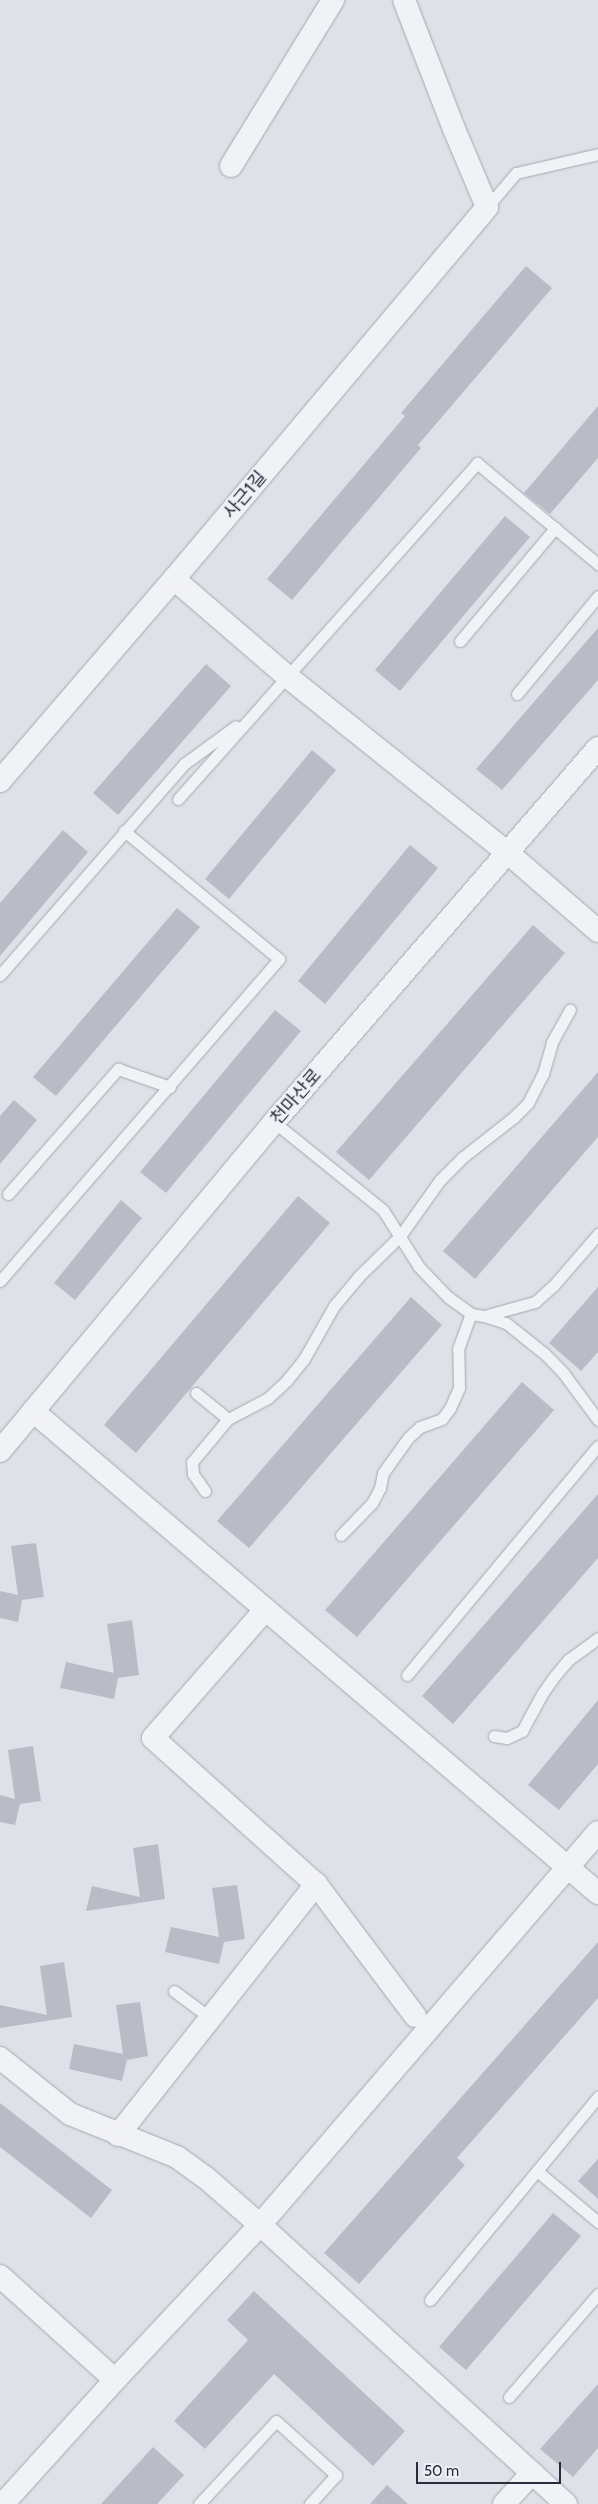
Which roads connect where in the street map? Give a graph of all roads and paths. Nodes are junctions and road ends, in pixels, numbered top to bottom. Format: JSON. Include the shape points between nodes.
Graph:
{"nodes":[{"id":1,"x":334,"y":0,"type":"edge"},
{"id":2,"x":404,"y":0,"type":"edge"},
{"id":3,"x":598,"y":154,"type":"edge"},
{"id":4,"x":231,"y":166,"type":"dead end"},
{"id":5,"x":487,"y":207,"type":"junction"},
{"id":6,"x":555,"y":528,"type":"junction"},
{"id":7,"x":598,"y":564,"type":"edge"},
{"id":8,"x":174,"y":579,"type":"junction"},
{"id":9,"x":598,"y":596,"type":"edge"},
{"id":10,"x":460,"y":641,"type":"dead end"},
{"id":11,"x":288,"y":677,"type":"junction"},
{"id":12,"x":517,"y":694,"type":"dead end"},
{"id":13,"x":256,"y":711,"type":"junction"},
{"id":14,"x":598,"y":748,"type":"edge"},
{"id":15,"x":0,"y":781,"type":"edge"},
{"id":16,"x":178,"y":799,"type":"dead end"},
{"id":17,"x":124,"y":831,"type":"junction"},
{"id":18,"x":508,"y":853,"type":"junction"},
{"id":19,"x":598,"y":931,"type":"edge"},
{"id":20,"x":0,"y":975,"type":"edge"},
{"id":21,"x":570,"y":1010,"type":"dead end"},
{"id":22,"x":170,"y":1087,"type":"junction"},
{"id":23,"x":274,"y":1122,"type":"junction"},
{"id":24,"x":8,"y":1194,"type":"dead end"},
{"id":25,"x":598,"y":1234,"type":"edge"},
{"id":26,"x":400,"y":1236,"type":"junction"},
{"id":27,"x":0,"y":1281,"type":"edge"},
{"id":28,"x":471,"y":1314,"type":"junction"},
{"id":29,"x":484,"y":1316,"type":"junction"},
{"id":30,"x":196,"y":1393,"type":"dead end"},
{"id":31,"x":33,"y":1411,"type":"junction"},
{"id":32,"x":228,"y":1419,"type":"junction"},
{"id":33,"x":598,"y":1420,"type":"edge"},
{"id":34,"x":598,"y":1446,"type":"edge"},
{"id":35,"x":0,"y":1451,"type":"edge"},
{"id":36,"x":205,"y":1491,"type":"dead end"},
{"id":37,"x":341,"y":1535,"type":"dead end"},
{"id":38,"x":265,"y":1610,"type":"junction"},
{"id":39,"x":598,"y":1638,"type":"edge"},
{"id":40,"x":407,"y":1675,"type":"dead end"},
{"id":41,"x":494,"y":1736,"type":"dead end"},
{"id":42,"x":598,"y":1832,"type":"edge"},
{"id":43,"x":568,"y":1867,"type":"junction"},
{"id":44,"x":316,"y":1884,"type":"junction"},
{"id":45,"x":598,"y":1892,"type":"edge"},
{"id":46,"x":174,"y":1991,"type":"dead end"},
{"id":47,"x":415,"y":2016,"type":"dead end"},
{"id":48,"x":209,"y":2017,"type":"junction"},
{"id":49,"x":0,"y":2058,"type":"edge"},
{"id":50,"x":598,"y":2097,"type":"edge"},
{"id":51,"x":118,"y":2135,"type":"junction"},
{"id":52,"x":537,"y":2171,"type":"junction"},
{"id":53,"x":598,"y":2222,"type":"edge"},
{"id":54,"x":260,"y":2225,"type":"junction"},
{"id":55,"x":0,"y":2276,"type":"edge"},
{"id":56,"x":598,"y":2294,"type":"edge"},
{"id":57,"x":430,"y":2300,"type":"dead end"},
{"id":58,"x":115,"y":2380,"type":"junction"},
{"id":59,"x":510,"y":2396,"type":"dead end"},
{"id":60,"x":532,"y":2474,"type":"junction"},
{"id":61,"x":3,"y":2504,"type":"edge"},
{"id":62,"x":199,"y":2504,"type":"edge"},
{"id":63,"x":310,"y":2504,"type":"edge"},
{"id":64,"x":504,"y":2504,"type":"edge"},
{"id":65,"x":566,"y":2504,"type":"edge"}],
"edges":[{"from":1,"to":4,"type":"street"},
{"from":2,"to":5,"type":"street"},
{"from":3,"to":5,"type":"lane","via":[[516,174]]},
{"from":5,"to":8,"type":"street","name":"사근1길"},
{"from":6,"to":7,"type":"lane"},
{"from":6,"to":10,"type":"lane"},
{"from":6,"to":11,"type":"lane","via":[[477,463]]},
{"from":8,"to":11,"type":"street"},
{"from":8,"to":15,"type":"street","name":"사근1길"},
{"from":9,"to":12,"type":"lane"},
{"from":11,"to":13,"type":"lane"},
{"from":11,"to":18,"type":"street"},
{"from":13,"to":16,"type":"lane"},
{"from":13,"to":17,"type":"lane","via":[[184,764]]},
{"from":14,"to":18,"type":"street","name":"천마산로"},
{"from":17,"to":20,"type":"lane"},
{"from":17,"to":22,"type":"lane","via":[[279,959]]},
{"from":18,"to":19,"type":"street"},
{"from":18,"to":23,"type":"street","name":"천마산로"},
{"from":21,"to":26,"type":"lane","via":[[552,1042],[543,1074],[528,1103],[448,1171]]},
{"from":22,"to":24,"type":"lane","via":[[118,1069]]},
{"from":22,"to":27,"type":"lane"},
{"from":23,"to":26,"type":"lane","via":[[383,1210]]},
{"from":23,"to":31,"type":"street","name":"천마산로"},
{"from":25,"to":29,"type":"lane","via":[[535,1302]]},
{"from":26,"to":28,"type":"lane","via":[[419,1267],[448,1297]]},
{"from":26,"to":32,"type":"lane","via":[[334,1306],[304,1360],[287,1380],[268,1398]]},
{"from":28,"to":29,"type":"lane"},
{"from":28,"to":37,"type":"lane","via":[[458,1348],[459,1388],[450,1408],[442,1418],[420,1428],[408,1438],[383,1473],[372,1503]]},
{"from":29,"to":33,"type":"lane","via":[[506,1323],[545,1354]]},
{"from":30,"to":32,"type":"lane"},
{"from":31,"to":35,"type":"street","name":"천마산로"},
{"from":31,"to":38,"type":"street"},
{"from":32,"to":36,"type":"lane","via":[[192,1462],[193,1474]]},
{"from":34,"to":40,"type":"lane"},
{"from":38,"to":43,"type":"street"},
{"from":38,"to":44,"type":"street","via":[[153,1738]]},
{"from":39,"to":41,"type":"lane","via":[[568,1660],[553,1678],[522,1730],[507,1738]]},
{"from":42,"to":43,"type":"street"},
{"from":43,"to":45,"type":"street"},
{"from":43,"to":54,"type":"street"},
{"from":44,"to":47,"type":"street"},
{"from":44,"to":48,"type":"street"},
{"from":46,"to":48,"type":"lane"},
{"from":48,"to":51,"type":"street"},
{"from":49,"to":51,"type":"street","via":[[70,2114]]},
{"from":50,"to":52,"type":"lane"},
{"from":51,"to":54,"type":"street","via":[[177,2157],[206,2177]]},
{"from":52,"to":53,"type":"lane"},
{"from":52,"to":57,"type":"lane"},
{"from":54,"to":58,"type":"street"},
{"from":54,"to":60,"type":"street"},
{"from":55,"to":58,"type":"street"},
{"from":56,"to":59,"type":"lane"},
{"from":58,"to":61,"type":"street"},
{"from":60,"to":64,"type":"street"},
{"from":60,"to":65,"type":"street"},
{"from":62,"to":63,"type":"lane","via":[[276,2421],[336,2475]]}]}
